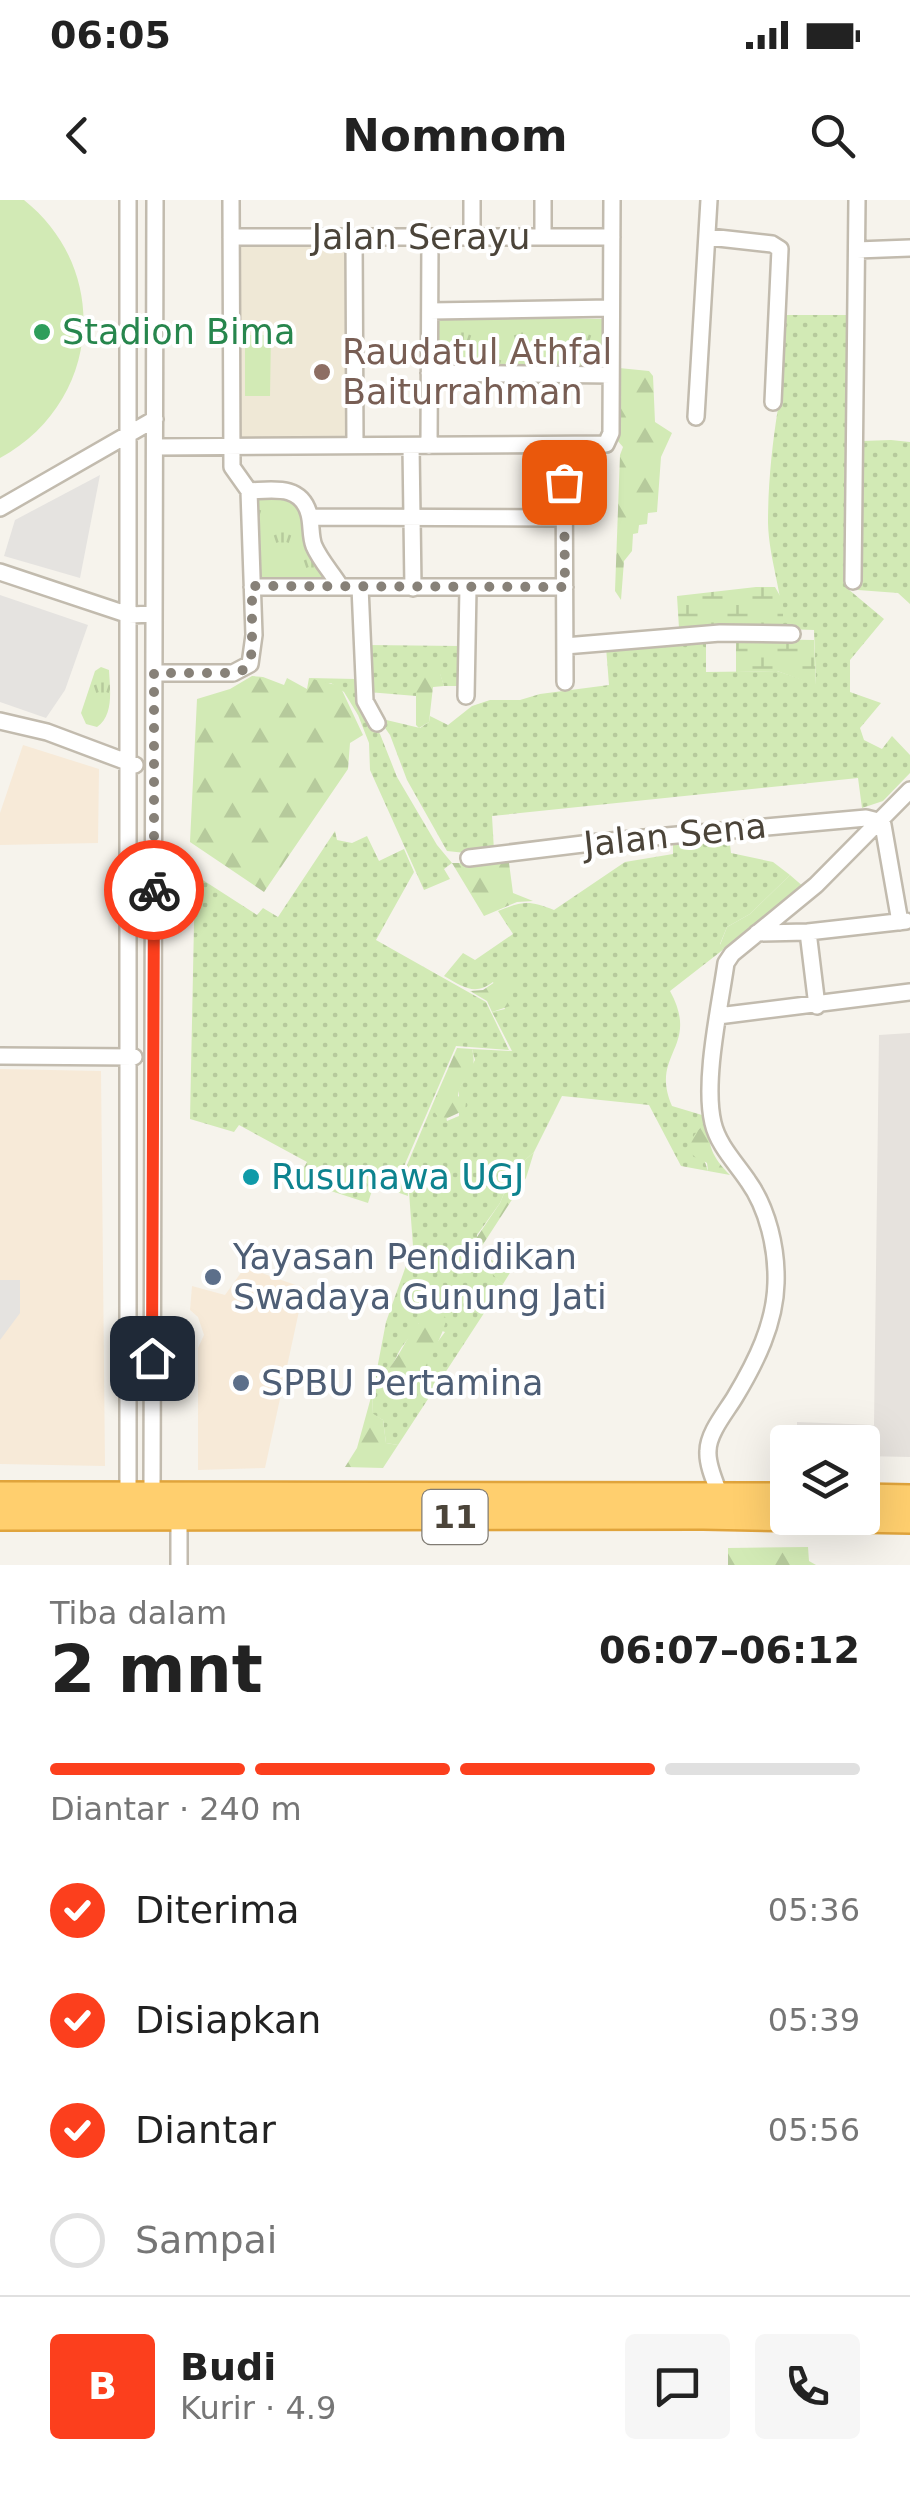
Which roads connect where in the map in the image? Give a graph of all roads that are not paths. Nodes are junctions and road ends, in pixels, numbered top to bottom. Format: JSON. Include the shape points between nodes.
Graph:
{"nodes":[{"id":1,"x":128,"y":200,"type":"edge"},
{"id":2,"x":155,"y":200,"type":"edge"},
{"id":3,"x":231,"y":200,"type":"edge"},
{"id":4,"x":472,"y":200,"type":"edge"},
{"id":5,"x":543,"y":200,"type":"edge"},
{"id":6,"x":612,"y":200,"type":"edge"},
{"id":7,"x":709,"y":200,"type":"edge"},
{"id":8,"x":857,"y":200,"type":"edge"},
{"id":9,"x":231,"y":237,"type":"junction"},
{"id":10,"x":354,"y":237,"type":"junction"},
{"id":11,"x":430,"y":237,"type":"junction"},
{"id":12,"x":472,"y":237,"type":"junction"},
{"id":13,"x":543,"y":237,"type":"junction"},
{"id":14,"x":612,"y":237,"type":"junction"},
{"id":15,"x":709,"y":237,"type":"junction"},
{"id":16,"x":910,"y":248,"type":"edge"},
{"id":17,"x":857,"y":250,"type":"junction"},
{"id":18,"x":611,"y":308,"type":"junction"},
{"id":19,"x":430,"y":311,"type":"junction"},
{"id":20,"x":429,"y":373,"type":"junction"},
{"id":21,"x":611,"y":375,"type":"junction"},
{"id":22,"x":772,"y":402,"type":"dead end"},
{"id":23,"x":696,"y":417,"type":"dead end"},
{"id":24,"x":154,"y":419,"type":"junction"},
{"id":25,"x":129,"y":437,"type":"junction"},
{"id":26,"x":231,"y":446,"type":"junction"},
{"id":27,"x":354,"y":446,"type":"junction"},
{"id":28,"x":411,"y":446,"type":"junction"},
{"id":29,"x":429,"y":446,"type":"junction"},
{"id":30,"x":564,"y":446,"type":"junction"},
{"id":31,"x":154,"y":447,"type":"junction"},
{"id":32,"x":249,"y":490,"type":"junction"},
{"id":33,"x":0,"y":508,"type":"edge"},
{"id":34,"x":310,"y":517,"type":"junction"},
{"id":35,"x":412,"y":518,"type":"junction"},
{"id":36,"x":565,"y":518,"type":"junction"},
{"id":37,"x":0,"y":572,"type":"edge"},
{"id":38,"x":852,"y":581,"type":"dead end"},
{"id":39,"x":252,"y":586,"type":"junction"},
{"id":40,"x":340,"y":586,"type":"junction"},
{"id":41,"x":360,"y":587,"type":"junction"},
{"id":42,"x":565,"y":587,"type":"junction"},
{"id":43,"x":414,"y":588,"type":"junction"},
{"id":44,"x":468,"y":588,"type":"junction"},
{"id":45,"x":154,"y":614,"type":"junction"},
{"id":46,"x":129,"y":615,"type":"junction"},
{"id":47,"x":792,"y":634,"type":"dead end"},
{"id":48,"x":565,"y":646,"type":"junction"},
{"id":49,"x":154,"y":673,"type":"junction"},
{"id":50,"x":565,"y":682,"type":"dead end"},
{"id":51,"x":466,"y":696,"type":"dead end"},
{"id":52,"x":0,"y":721,"type":"edge"},
{"id":53,"x":377,"y":723,"type":"dead end"},
{"id":54,"x":129,"y":765,"type":"junction"},
{"id":55,"x":154,"y":766,"type":"junction"},
{"id":56,"x":910,"y":790,"type":"edge"},
{"id":57,"x":882,"y":822,"type":"junction"},
{"id":58,"x":469,"y":858,"type":"dead end"},
{"id":59,"x":905,"y":921,"type":"edge"},
{"id":60,"x":808,"y":932,"type":"junction"},
{"id":61,"x":757,"y":934,"type":"junction"},
{"id":62,"x":910,"y":992,"type":"edge"},
{"id":63,"x":817,"y":1006,"type":"junction"},
{"id":64,"x":718,"y":1016,"type":"junction"},
{"id":65,"x":0,"y":1056,"type":"edge"},
{"id":66,"x":128,"y":1057,"type":"junction"},
{"id":67,"x":153,"y":1058,"type":"junction"},
{"id":68,"x":0,"y":1495,"type":"edge"},
{"id":69,"x":720,"y":1495,"type":"junction"},
{"id":70,"x":140,"y":1496,"type":"junction"},
{"id":71,"x":770,"y":1496,"type":"edge"},
{"id":72,"x":880,"y":1497,"type":"edge"},
{"id":73,"x":910,"y":1498,"type":"edge"},
{"id":74,"x":483,"y":1508,"type":"junction"},
{"id":75,"x":178,"y":1516,"type":"junction"},
{"id":76,"x":0,"y":1517,"type":"edge"},
{"id":77,"x":910,"y":1520,"type":"edge"},
{"id":78,"x":179,"y":1565,"type":"edge"}],
"edges":[{"from":1,"to":25,"type":"street"},
{"from":2,"to":24,"type":"street"},
{"from":3,"to":9,"type":"street"},
{"from":4,"to":12,"type":"street"},
{"from":5,"to":13,"type":"street"},
{"from":6,"to":14,"type":"street"},
{"from":7,"to":15,"type":"street"},
{"from":8,"to":17,"type":"street"},
{"from":9,"to":10,"type":"street","name":"Jalan Serayu"},
{"from":9,"to":26,"type":"street"},
{"from":10,"to":11,"type":"street","name":"Jalan Serayu"},
{"from":10,"to":27,"type":"street"},
{"from":11,"to":12,"type":"street","name":"Jalan Serayu"},
{"from":11,"to":19,"type":"street"},
{"from":12,"to":13,"type":"street","name":"Jalan Serayu"},
{"from":13,"to":14,"type":"street","name":"Jalan Serayu"},
{"from":14,"to":18,"type":"street"},
{"from":15,"to":22,"type":"street","via":[[780,250]]},
{"from":15,"to":23,"type":"street"},
{"from":16,"to":17,"type":"street"},
{"from":17,"to":38,"type":"street"},
{"from":18,"to":19,"type":"street"},
{"from":18,"to":21,"type":"street"},
{"from":19,"to":20,"type":"street"},
{"from":20,"to":21,"type":"street"},
{"from":20,"to":29,"type":"street"},
{"from":21,"to":30,"type":"street","via":[[609,441]]},
{"from":24,"to":25,"type":"street"},
{"from":24,"to":31,"type":"street"},
{"from":25,"to":33,"type":"street"},
{"from":25,"to":46,"type":"street"},
{"from":26,"to":27,"type":"street"},
{"from":26,"to":31,"type":"street"},
{"from":26,"to":32,"type":"street","via":[[232,467]]},
{"from":27,"to":28,"type":"street"},
{"from":28,"to":29,"type":"street"},
{"from":28,"to":35,"type":"street"},
{"from":29,"to":30,"type":"street"},
{"from":30,"to":36,"type":"street"},
{"from":31,"to":45,"type":"street"},
{"from":32,"to":34,"type":"street","via":[[292,492]]},
{"from":32,"to":39,"type":"street"},
{"from":34,"to":35,"type":"street"},
{"from":34,"to":40,"type":"street","via":[[313,543]]},
{"from":35,"to":36,"type":"street"},
{"from":35,"to":43,"type":"street"},
{"from":36,"to":42,"type":"street"},
{"from":37,"to":46,"type":"street"},
{"from":39,"to":40,"type":"street"},
{"from":39,"to":49,"type":"street","via":[[252,653],[243,670]]},
{"from":40,"to":41,"type":"street"},
{"from":41,"to":43,"type":"street"},
{"from":41,"to":53,"type":"street","via":[[365,700]]},
{"from":42,"to":44,"type":"street"},
{"from":42,"to":48,"type":"street"},
{"from":43,"to":44,"type":"street"},
{"from":44,"to":51,"type":"street"},
{"from":45,"to":46,"type":"street"},
{"from":45,"to":49,"type":"street"},
{"from":46,"to":54,"type":"street"},
{"from":47,"to":48,"type":"street"},
{"from":48,"to":50,"type":"street"},
{"from":49,"to":55,"type":"street"},
{"from":52,"to":54,"type":"street"},
{"from":54,"to":55,"type":"street"},
{"from":54,"to":66,"type":"street"},
{"from":55,"to":67,"type":"street"},
{"from":56,"to":57,"type":"street"},
{"from":57,"to":58,"type":"street","name":"Jalan Sena","via":[[853,817]]},
{"from":57,"to":59,"type":"street"},
{"from":57,"to":61,"type":"street"},
{"from":59,"to":60,"type":"street"},
{"from":60,"to":61,"type":"street"},
{"from":60,"to":63,"type":"street"},
{"from":61,"to":64,"type":"street","via":[[729,957]]},
{"from":62,"to":63,"type":"street"},
{"from":63,"to":64,"type":"street"},
{"from":64,"to":69,"type":"street","via":[[710,1093],[714,1126],[761,1205],[776,1284],[767,1331],[709,1442]]},
{"from":65,"to":66,"type":"street"},
{"from":66,"to":67,"type":"street"},
{"from":66,"to":70,"type":"street"},
{"from":67,"to":70,"type":"street"},
{"from":68,"to":70,"type":"highway","number":"11"},
{"from":69,"to":71,"type":"highway","number":"11"},
{"from":69,"to":74,"type":"highway","number":"11"},
{"from":70,"to":74,"type":"highway","number":"11"},
{"from":72,"to":73,"type":"highway"},
{"from":74,"to":75,"type":"highway","number":"11"},
{"from":74,"to":77,"type":"highway","number":"11"},
{"from":75,"to":76,"type":"highway","number":"11"},
{"from":75,"to":78,"type":"street"}]}
